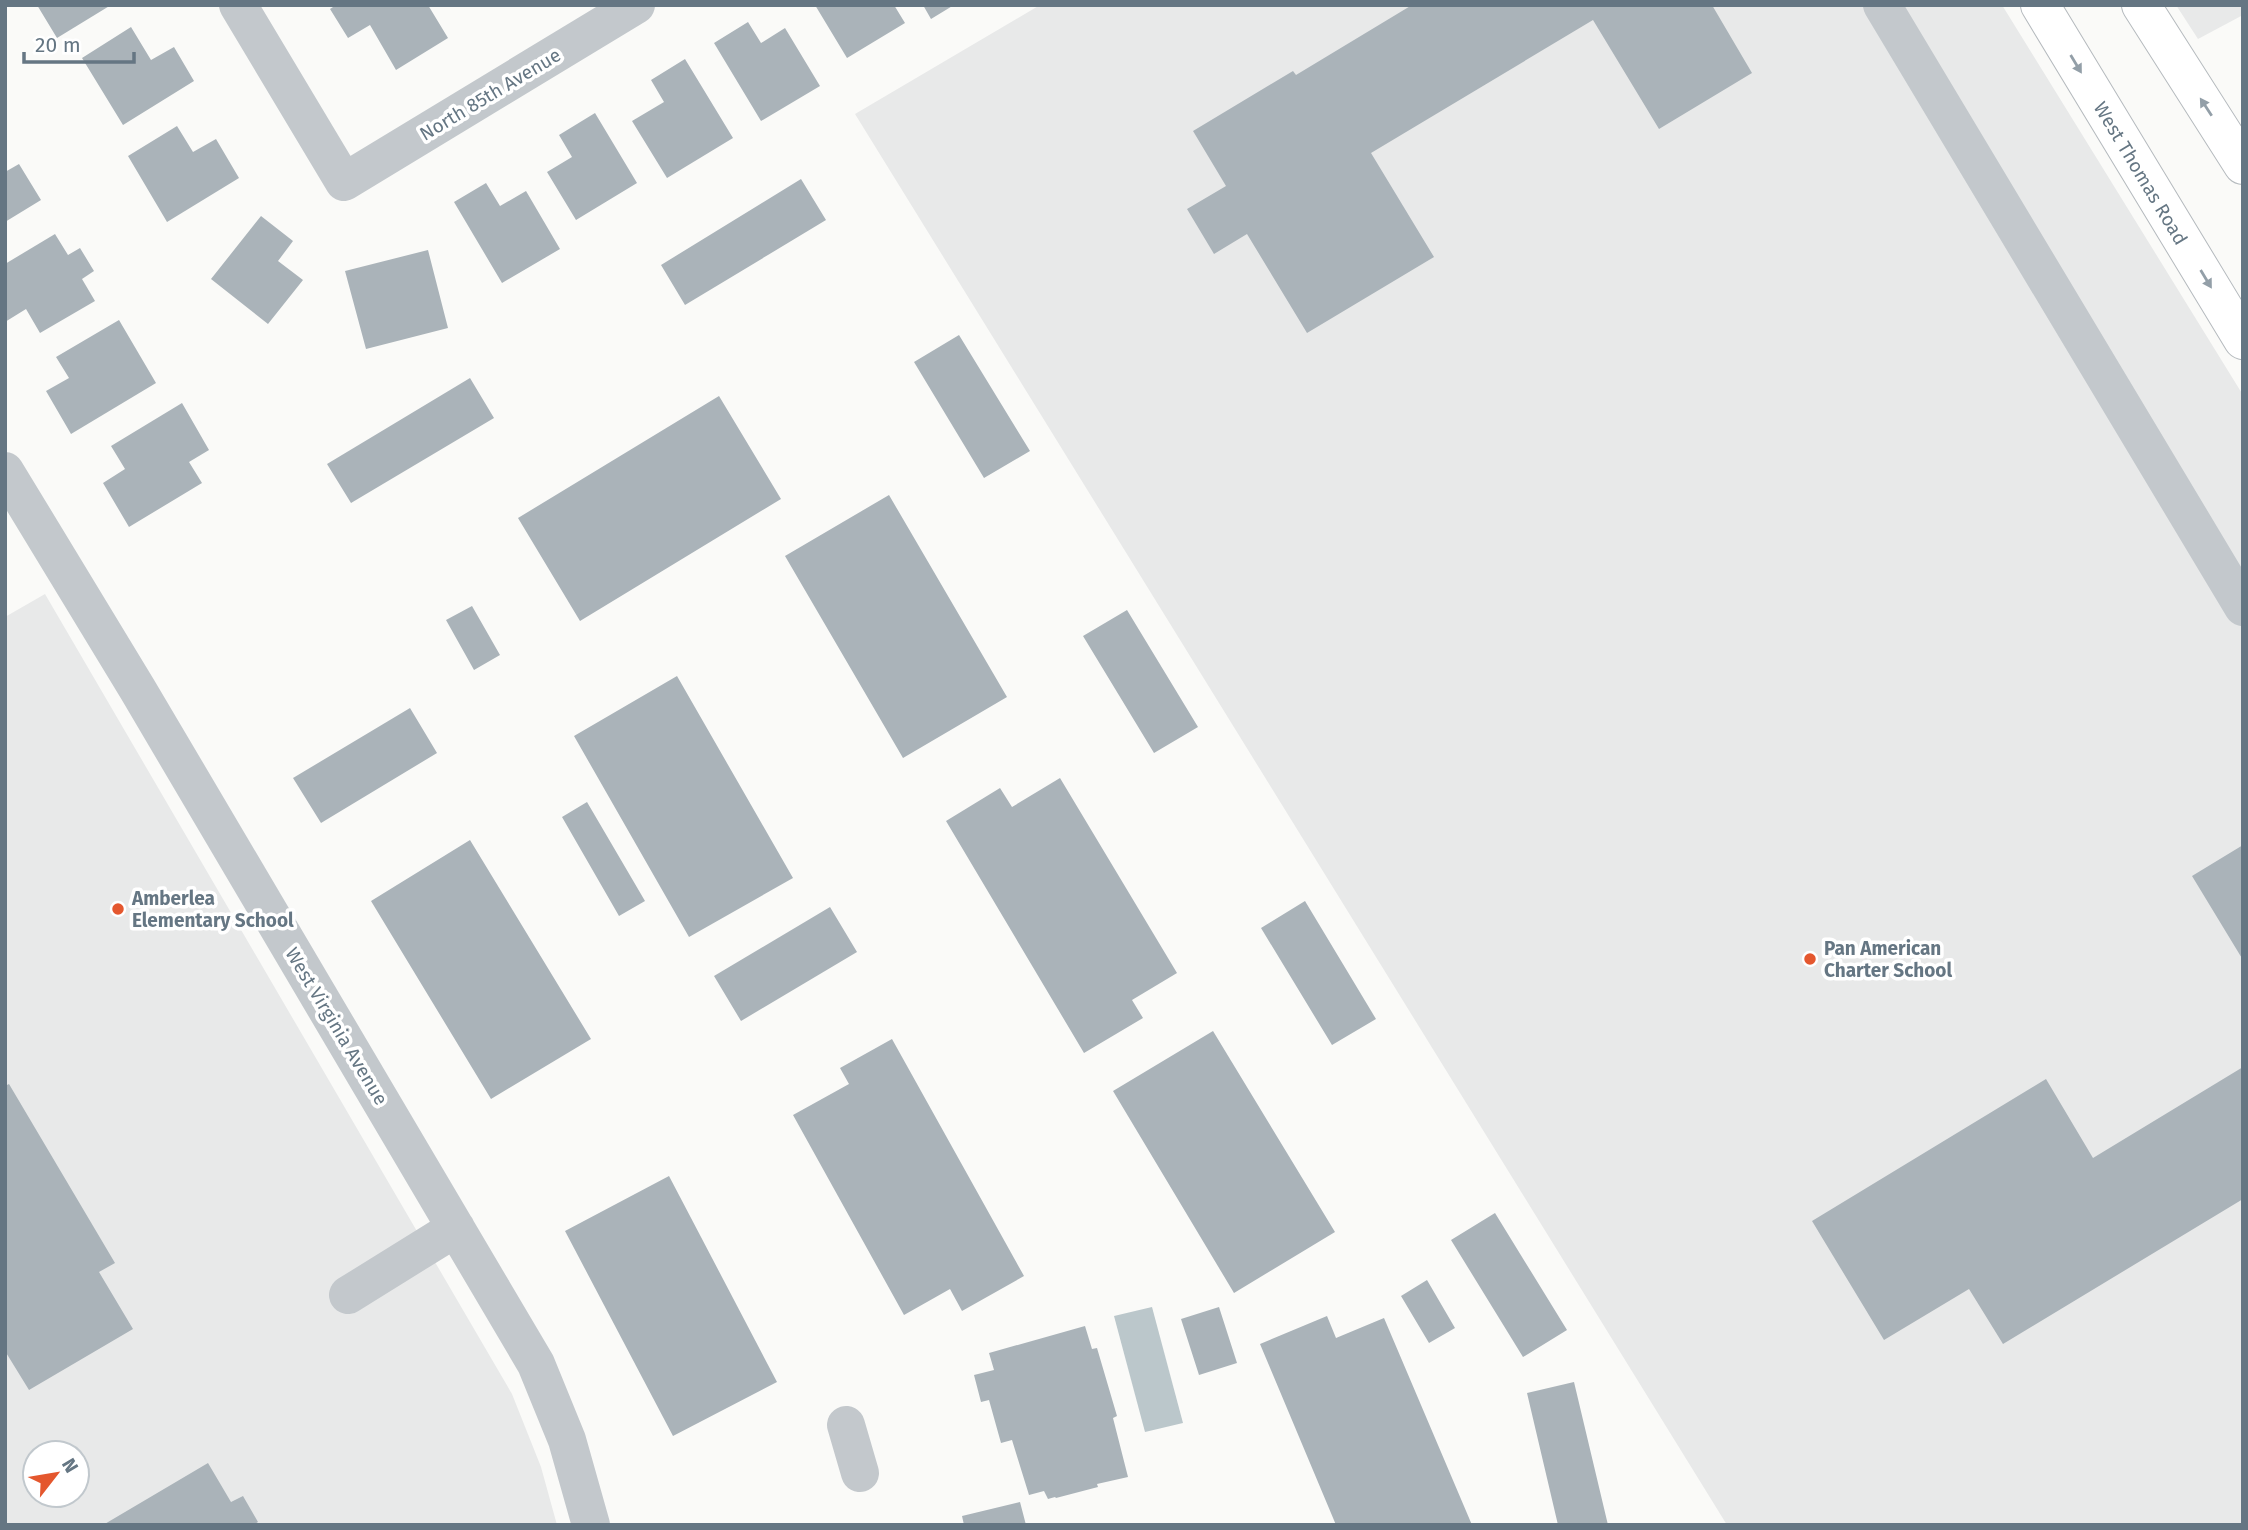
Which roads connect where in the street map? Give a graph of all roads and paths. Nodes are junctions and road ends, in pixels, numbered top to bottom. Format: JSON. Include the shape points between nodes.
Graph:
{"nodes":[{"id":1,"x":238,"y":5,"type":"edge"},
{"id":2,"x":636,"y":5,"type":"edge"},
{"id":3,"x":1882,"y":5,"type":"edge"},
{"id":4,"x":2040,"y":5,"type":"edge"},
{"id":5,"x":2141,"y":5,"type":"edge"},
{"id":6,"x":2243,"y":165,"type":"edge"},
{"id":7,"x":2243,"y":341,"type":"edge"},
{"id":8,"x":5,"y":471,"type":"edge"},
{"id":9,"x":2243,"y":607,"type":"edge"},
{"id":10,"x":456,"y":1228,"type":"junction"},
{"id":11,"x":348,"y":1296,"type":"dead end"},
{"id":12,"x":846,"y":1425,"type":"dead end"},
{"id":13,"x":860,"y":1473,"type":"dead end"},
{"id":14,"x":592,"y":1525,"type":"edge"}],
"edges":[{"from":1,"to":2,"type":"street","name":"North 85th Avenue","via":[[344,182]]},
{"from":3,"to":9,"type":"street"},
{"from":4,"to":7,"type":"main road","name":"West Thomas Road","one_way":true},
{"from":6,"to":5,"type":"main road","one_way":true},
{"from":8,"to":10,"type":"street","name":"West Virginia Avenue"},
{"from":10,"to":11,"type":"street"},
{"from":10,"to":14,"type":"street","name":"West Virginia Avenue","via":[[536,1364],[567,1440]]},
{"from":12,"to":13,"type":"street"}]}
